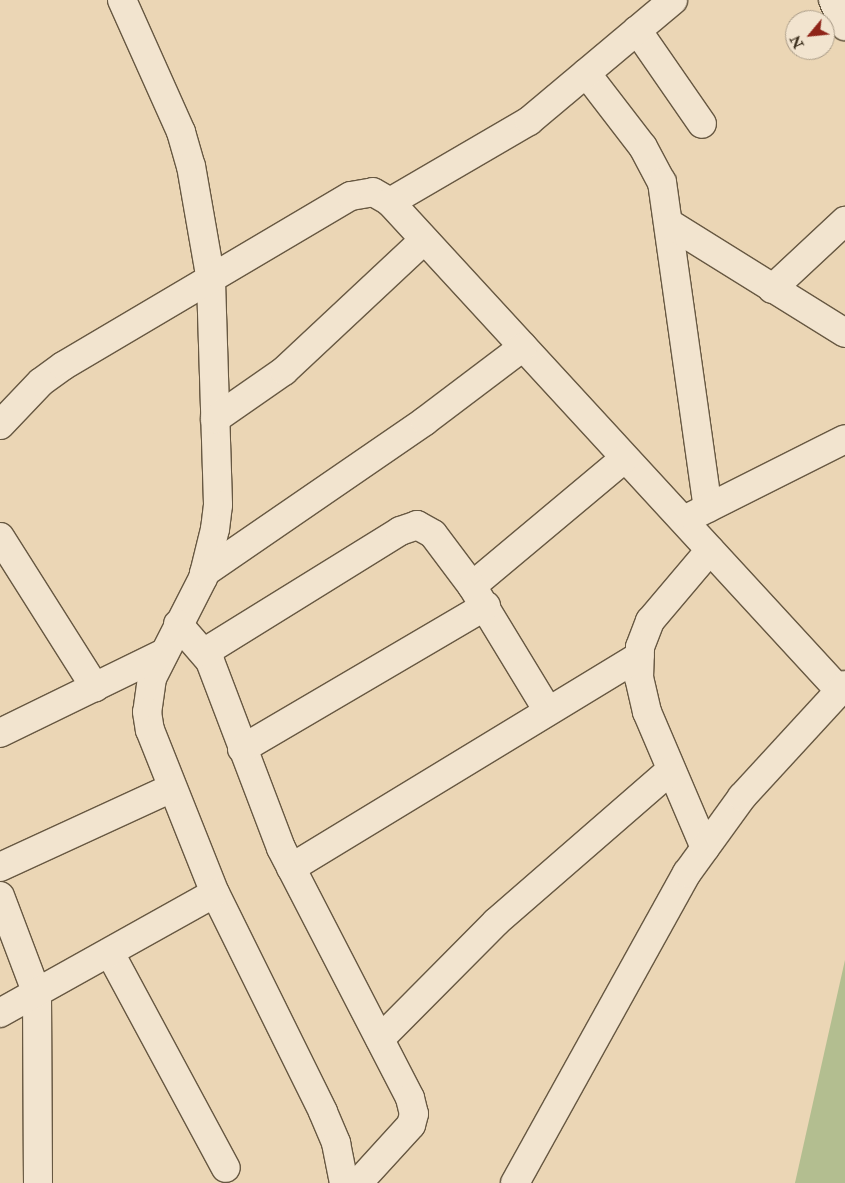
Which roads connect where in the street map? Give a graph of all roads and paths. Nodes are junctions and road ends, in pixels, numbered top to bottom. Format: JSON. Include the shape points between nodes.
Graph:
{"nodes":[{"id":1,"x":122,"y":0,"type":"edge"},
{"id":2,"x":673,"y":0,"type":"edge"},
{"id":3,"x":833,"y":0,"type":"edge"},
{"id":4,"x":845,"y":26,"type":"edge"},
{"id":5,"x":637,"y":30,"type":"junction"},
{"id":6,"x":586,"y":73,"type":"junction"},
{"id":7,"x":702,"y":124,"type":"dead end"},
{"id":8,"x":390,"y":202,"type":"junction"},
{"id":9,"x":845,"y":221,"type":"edge"},
{"id":10,"x":670,"y":224,"type":"junction"},
{"id":11,"x":424,"y":240,"type":"junction"},
{"id":12,"x":210,"y":281,"type":"junction"},
{"id":13,"x":772,"y":288,"type":"junction"},
{"id":14,"x":845,"y":333,"type":"edge"},
{"id":15,"x":523,"y":347,"type":"junction"},
{"id":16,"x":215,"y":419,"type":"junction"},
{"id":17,"x":0,"y":424,"type":"edge"},
{"id":18,"x":845,"y":440,"type":"edge"},
{"id":19,"x":625,"y":458,"type":"junction"},
{"id":20,"x":708,"y":508,"type":"junction"},
{"id":21,"x":683,"y":521,"type":"junction"},
{"id":22,"x":0,"y":537,"type":"edge"},
{"id":23,"x":710,"y":550,"type":"junction"},
{"id":24,"x":204,"y":573,"type":"junction"},
{"id":25,"x":479,"y":596,"type":"junction"},
{"id":26,"x":178,"y":624,"type":"junction"},
{"id":27,"x":205,"y":652,"type":"junction"},
{"id":28,"x":162,"y":654,"type":"junction"},
{"id":29,"x":640,"y":656,"type":"junction"},
{"id":30,"x":95,"y":687,"type":"junction"},
{"id":31,"x":842,"y":688,"type":"edge"},
{"id":32,"x":548,"y":711,"type":"junction"},
{"id":33,"x":0,"y":733,"type":"edge"},
{"id":34,"x":242,"y":749,"type":"junction"},
{"id":35,"x":670,"y":770,"type":"junction"},
{"id":36,"x":172,"y":788,"type":"junction"},
{"id":37,"x":705,"y":848,"type":"junction"},
{"id":38,"x":0,"y":867,"type":"edge"},
{"id":39,"x":291,"y":868,"type":"junction"},
{"id":40,"x":215,"y":893,"type":"junction"},
{"id":41,"x":0,"y":896,"type":"edge"},
{"id":42,"x":110,"y":953,"type":"junction"},
{"id":43,"x":37,"y":994,"type":"junction"},
{"id":44,"x":0,"y":1014,"type":"edge"},
{"id":45,"x":380,"y":1039,"type":"junction"},
{"id":46,"x":226,"y":1168,"type":"dead end"},
{"id":47,"x":345,"y":1182,"type":"edge"},
{"id":48,"x":38,"y":1183,"type":"edge"},
{"id":49,"x":515,"y":1183,"type":"edge"}],
"edges":[{"from":1,"to":12,"type":"street","via":[[181,132],[191,166]]},
{"from":2,"to":5,"type":"street"},
{"from":3,"to":4,"type":"street"},
{"from":5,"to":6,"type":"street"},
{"from":5,"to":7,"type":"street"},
{"from":6,"to":8,"type":"street","via":[[517,129]]},
{"from":6,"to":10,"type":"street","via":[[658,171]]},
{"from":8,"to":11,"type":"street"},
{"from":8,"to":12,"type":"street","via":[[373,192],[351,196]]},
{"from":9,"to":13,"type":"street"},
{"from":10,"to":13,"type":"street"},
{"from":10,"to":20,"type":"street","via":[[675,292]]},
{"from":11,"to":15,"type":"street"},
{"from":11,"to":16,"type":"street","via":[[284,371]]},
{"from":12,"to":16,"type":"street"},
{"from":12,"to":17,"type":"street","via":[[52,373]]},
{"from":13,"to":14,"type":"street"},
{"from":15,"to":19,"type":"street"},
{"from":15,"to":24,"type":"street","via":[[417,427]]},
{"from":16,"to":24,"type":"street","via":[[218,505]]},
{"from":18,"to":20,"type":"street"},
{"from":19,"to":21,"type":"street"},
{"from":19,"to":25,"type":"street"},
{"from":20,"to":21,"type":"street"},
{"from":21,"to":23,"type":"street"},
{"from":22,"to":30,"type":"street"},
{"from":23,"to":29,"type":"street","via":[[650,621]]},
{"from":23,"to":31,"type":"street"},
{"from":24,"to":26,"type":"street"},
{"from":25,"to":27,"type":"street","via":[[433,534],[424,527],[411,526]]},
{"from":25,"to":32,"type":"street"},
{"from":25,"to":34,"type":"street"},
{"from":26,"to":27,"type":"street"},
{"from":26,"to":28,"type":"street"},
{"from":27,"to":34,"type":"street"},
{"from":28,"to":30,"type":"street"},
{"from":28,"to":36,"type":"street","via":[[152,678],[147,712],[159,757]]},
{"from":29,"to":32,"type":"street"},
{"from":29,"to":35,"type":"street","via":[[638,678],[647,712]]},
{"from":30,"to":33,"type":"street"},
{"from":31,"to":37,"type":"street","via":[[742,797]]},
{"from":32,"to":39,"type":"street"},
{"from":34,"to":39,"type":"street"},
{"from":35,"to":37,"type":"street"},
{"from":35,"to":45,"type":"street","via":[[496,922]]},
{"from":36,"to":38,"type":"street"},
{"from":36,"to":40,"type":"street"},
{"from":37,"to":49,"type":"street","via":[[686,873]]},
{"from":39,"to":45,"type":"street"},
{"from":40,"to":42,"type":"street"},
{"from":40,"to":47,"type":"street","via":[[323,1112],[336,1143]]},
{"from":41,"to":43,"type":"street"},
{"from":42,"to":43,"type":"street"},
{"from":42,"to":46,"type":"street"},
{"from":43,"to":44,"type":"street"},
{"from":43,"to":48,"type":"street"},
{"from":45,"to":47,"type":"street","via":[[410,1098],[414,1114],[410,1125]]}]}
